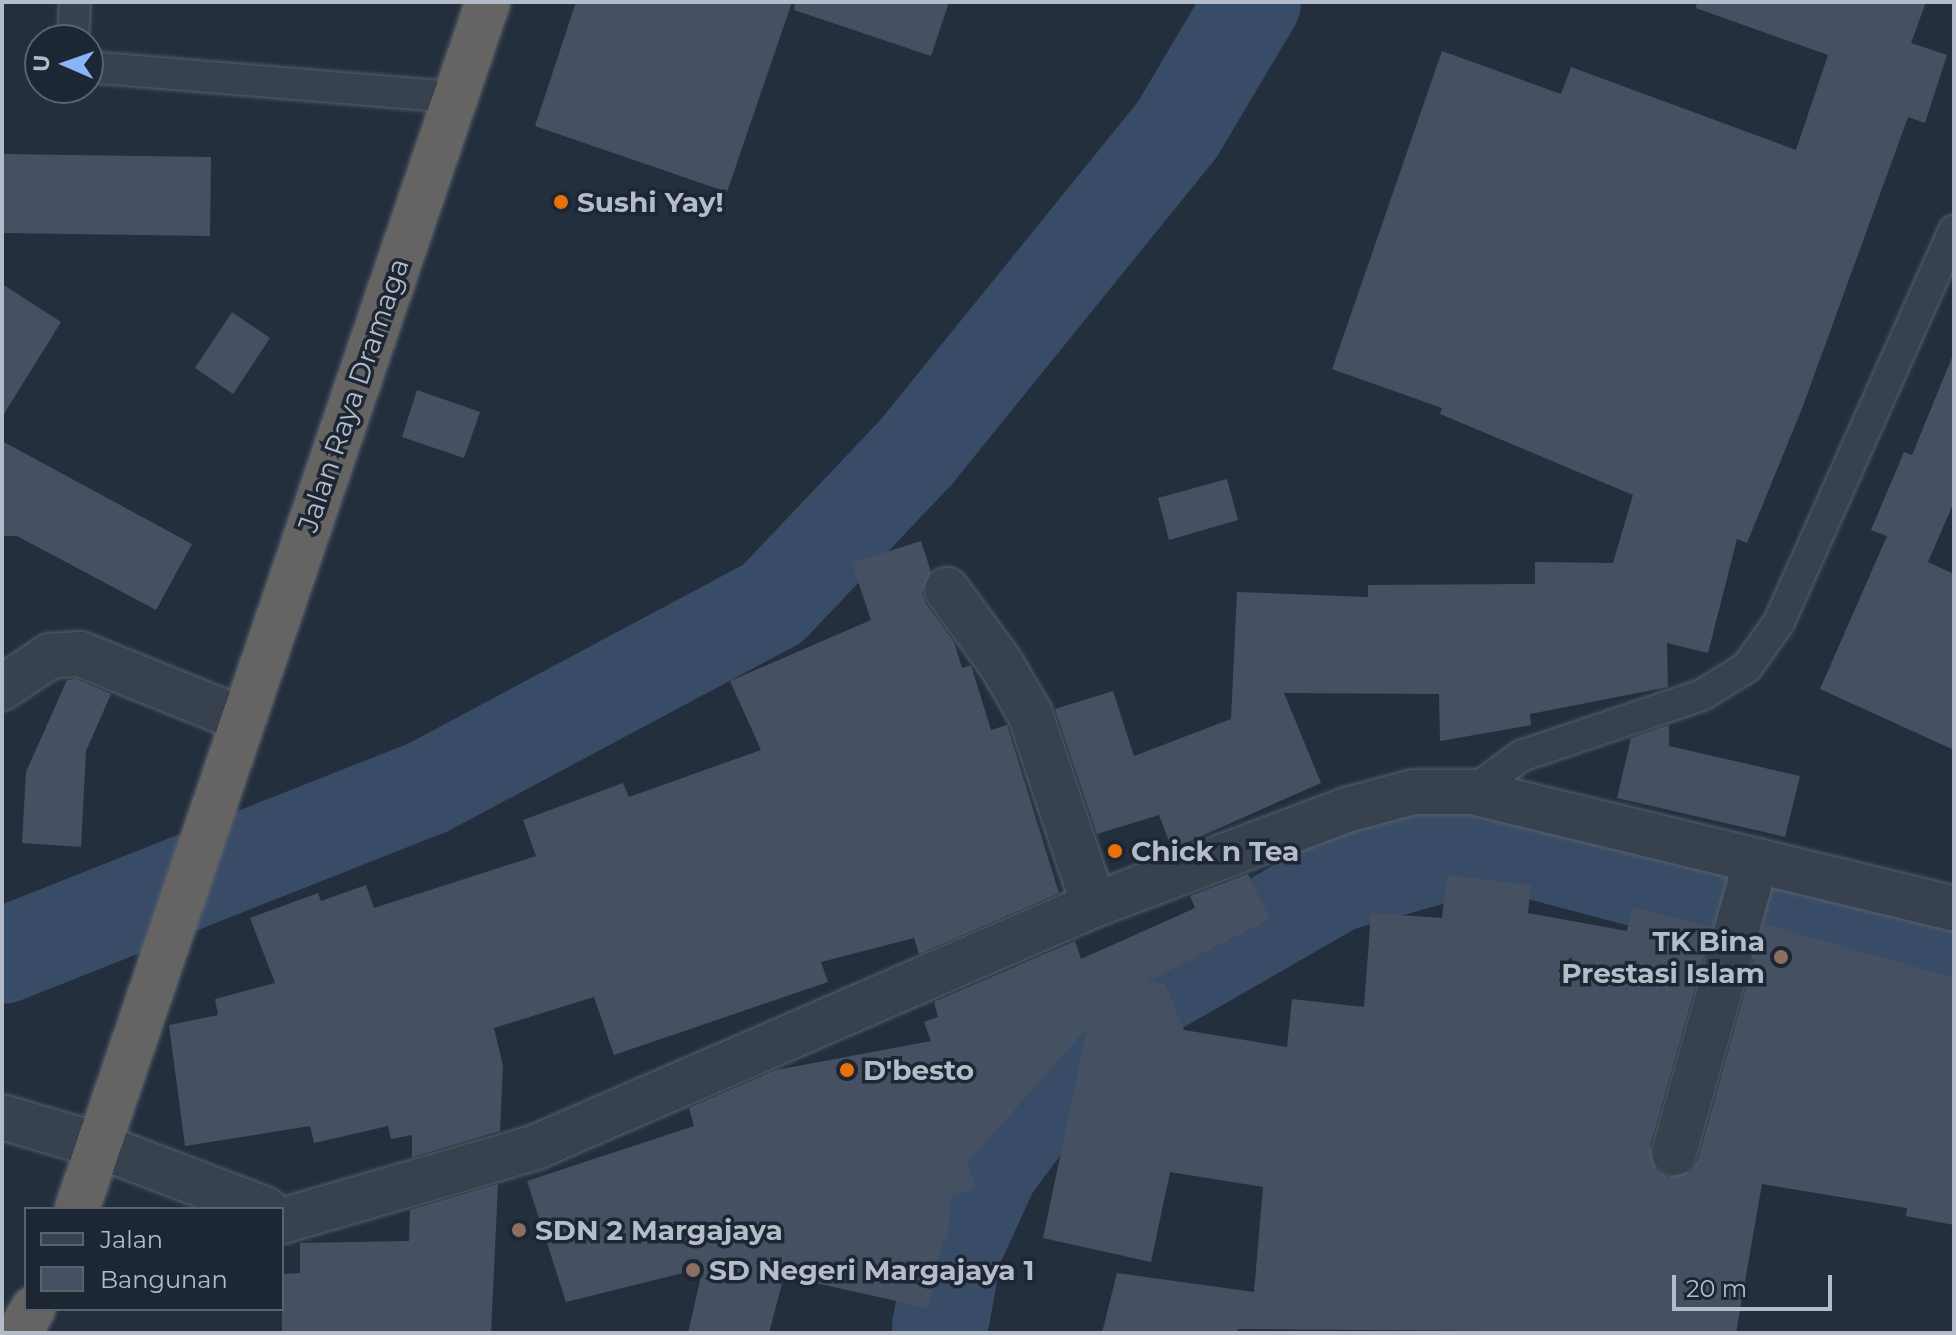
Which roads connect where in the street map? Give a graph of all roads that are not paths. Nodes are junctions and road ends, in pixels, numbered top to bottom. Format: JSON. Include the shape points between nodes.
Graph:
{"nodes":[{"id":1,"x":75,"y":2,"type":"edge"},
{"id":2,"x":488,"y":2,"type":"edge"},
{"id":3,"x":74,"y":24,"type":"edge"},
{"id":4,"x":104,"y":68,"type":"edge"},
{"id":5,"x":456,"y":97,"type":"junction"},
{"id":6,"x":1954,"y":230,"type":"edge"},
{"id":7,"x":947,"y":590,"type":"dead end"},
{"id":8,"x":2,"y":688,"type":"edge"},
{"id":9,"x":241,"y":719,"type":"junction"},
{"id":10,"x":1472,"y":792,"type":"junction"},
{"id":11,"x":1749,"y":890,"type":"junction"},
{"id":12,"x":1094,"y":905,"type":"junction"},
{"id":13,"x":1954,"y":909,"type":"edge"},
{"id":14,"x":2,"y":1117,"type":"edge"},
{"id":15,"x":104,"y":1131,"type":"junction"},
{"id":16,"x":1674,"y":1153,"type":"dead end"},
{"id":17,"x":78,"y":1207,"type":"edge"},
{"id":18,"x":261,"y":1207,"type":"edge"},
{"id":19,"x":284,"y":1215,"type":"edge"},
{"id":20,"x":32,"y":1311,"type":"edge"},
{"id":21,"x":19,"y":1333,"type":"edge"}],
"edges":[{"from":1,"to":3,"type":"lane"},
{"from":2,"to":5,"type":"highway","name":"Jalan Raya Dramaga"},
{"from":4,"to":5,"type":"lane"},
{"from":5,"to":9,"type":"highway","name":"Jalan Raya Dramaga"},
{"from":6,"to":10,"type":"lane","via":[[1779,622],[1747,667],[1702,695],[1521,756]]},
{"from":7,"to":12,"type":"street","via":[[1030,714]]},
{"from":8,"to":9,"type":"street","via":[[50,656],[80,654]]},
{"from":9,"to":15,"type":"highway","name":"Jalan Raya Dramaga"},
{"from":10,"to":11,"type":"street"},
{"from":10,"to":12,"type":"street","via":[[1414,792],[1350,809]]},
{"from":11,"to":13,"type":"street"},
{"from":11,"to":16,"type":"street"},
{"from":12,"to":19,"type":"street","via":[[536,1147]]},
{"from":14,"to":15,"type":"street"},
{"from":15,"to":17,"type":"highway","name":"Jalan Raya Dramaga"},
{"from":15,"to":18,"type":"street"},
{"from":20,"to":21,"type":"highway"}]}
